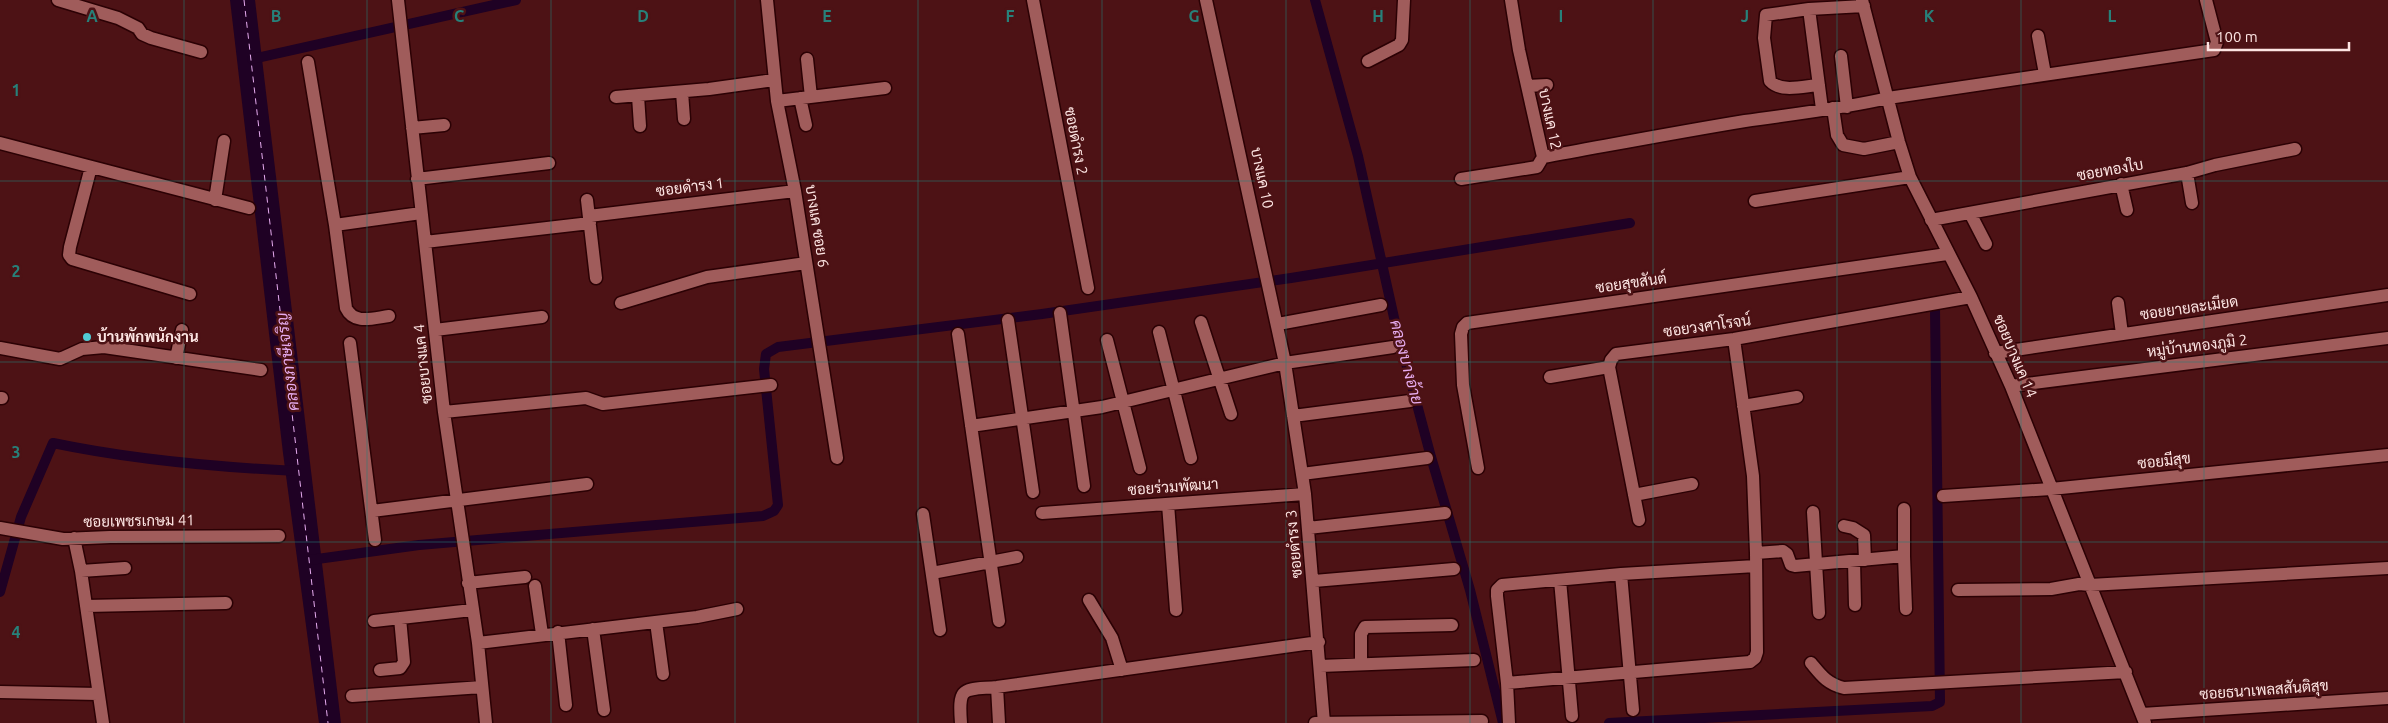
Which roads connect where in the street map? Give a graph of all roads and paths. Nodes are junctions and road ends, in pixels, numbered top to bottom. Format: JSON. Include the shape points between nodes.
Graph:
{"nodes":[{"id":1,"x":767,"y":0,"type":"edge"},
{"id":2,"x":1033,"y":0,"type":"edge"},
{"id":3,"x":1206,"y":0,"type":"edge"},
{"id":4,"x":1404,"y":0,"type":"edge"},
{"id":5,"x":1511,"y":0,"type":"edge"},
{"id":6,"x":2206,"y":0,"type":"edge"},
{"id":7,"x":62,"y":1,"type":"edge"},
{"id":8,"x":1863,"y":3,"type":"edge"},
{"id":9,"x":398,"y":6,"type":"edge"},
{"id":10,"x":1809,"y":9,"type":"junction"},
{"id":11,"x":2038,"y":36,"type":"dead end"},
{"id":12,"x":201,"y":52,"type":"dead end"},
{"id":13,"x":1841,"y":56,"type":"dead end"},
{"id":14,"x":807,"y":60,"type":"dead end"},
{"id":15,"x":1368,"y":60,"type":"dead end"},
{"id":16,"x":308,"y":62,"type":"dead end"},
{"id":17,"x":2045,"y":74,"type":"junction"},
{"id":18,"x":774,"y":80,"type":"junction"},
{"id":19,"x":1547,"y":85,"type":"dead end"},
{"id":20,"x":1819,"y":85,"type":"junction"},
{"id":21,"x":1527,"y":86,"type":"junction"},
{"id":22,"x":885,"y":88,"type":"dead end"},
{"id":23,"x":682,"y":92,"type":"junction"},
{"id":24,"x":638,"y":96,"type":"junction"},
{"id":25,"x":616,"y":97,"type":"dead end"},
{"id":26,"x":806,"y":97,"type":"junction"},
{"id":27,"x":1888,"y":98,"type":"junction"},
{"id":28,"x":777,"y":101,"type":"junction"},
{"id":29,"x":1847,"y":107,"type":"junction"},
{"id":30,"x":1828,"y":109,"type":"junction"},
{"id":31,"x":684,"y":119,"type":"dead end"},
{"id":32,"x":444,"y":125,"type":"dead end"},
{"id":33,"x":806,"y":125,"type":"dead end"},
{"id":34,"x":640,"y":126,"type":"dead end"},
{"id":35,"x":412,"y":128,"type":"junction"},
{"id":36,"x":224,"y":141,"type":"dead end"},
{"id":37,"x":1899,"y":142,"type":"junction"},
{"id":38,"x":0,"y":143,"type":"edge"},
{"id":39,"x":2295,"y":149,"type":"dead end"},
{"id":40,"x":1543,"y":157,"type":"junction"},
{"id":41,"x":549,"y":163,"type":"dead end"},
{"id":42,"x":91,"y":168,"type":"junction"},
{"id":43,"x":2187,"y":173,"type":"junction"},
{"id":44,"x":1910,"y":177,"type":"junction"},
{"id":45,"x":1461,"y":178,"type":"dead end"},
{"id":46,"x":417,"y":179,"type":"junction"},
{"id":47,"x":2121,"y":184,"type":"junction"},
{"id":48,"x":795,"y":190,"type":"junction"},
{"id":49,"x":215,"y":200,"type":"junction"},
{"id":50,"x":587,"y":200,"type":"dead end"},
{"id":51,"x":1755,"y":201,"type":"dead end"},
{"id":52,"x":2192,"y":203,"type":"dead end"},
{"id":53,"x":249,"y":208,"type":"dead end"},
{"id":54,"x":2127,"y":210,"type":"dead end"},
{"id":55,"x":421,"y":213,"type":"junction"},
{"id":56,"x":1970,"y":213,"type":"junction"},
{"id":57,"x":589,"y":219,"type":"junction"},
{"id":58,"x":1931,"y":220,"type":"junction"},
{"id":59,"x":335,"y":225,"type":"junction"},
{"id":60,"x":425,"y":242,"type":"junction"},
{"id":61,"x":1986,"y":244,"type":"dead end"},
{"id":62,"x":1947,"y":254,"type":"junction"},
{"id":63,"x":806,"y":263,"type":"junction"},
{"id":64,"x":596,"y":278,"type":"dead end"},
{"id":65,"x":1088,"y":288,"type":"dead end"},
{"id":66,"x":190,"y":294,"type":"dead end"},
{"id":67,"x":2388,"y":295,"type":"edge"},
{"id":68,"x":1971,"y":297,"type":"junction"},
{"id":69,"x":620,"y":303,"type":"dead end"},
{"id":70,"x":2118,"y":303,"type":"dead end"},
{"id":71,"x":1381,"y":305,"type":"dead end"},
{"id":72,"x":1060,"y":313,"type":"dead end"},
{"id":73,"x":389,"y":316,"type":"dead end"},
{"id":74,"x":542,"y":316,"type":"dead end"},
{"id":75,"x":1008,"y":320,"type":"dead end"},
{"id":76,"x":1201,"y":322,"type":"dead end"},
{"id":77,"x":1278,"y":324,"type":"junction"},
{"id":78,"x":182,"y":330,"type":"dead end"},
{"id":79,"x":435,"y":330,"type":"junction"},
{"id":80,"x":1159,"y":332,"type":"dead end"},
{"id":81,"x":958,"y":334,"type":"dead end"},
{"id":82,"x":2122,"y":334,"type":"junction"},
{"id":83,"x":2388,"y":338,"type":"edge"},
{"id":84,"x":1734,"y":339,"type":"junction"},
{"id":85,"x":1106,"y":340,"type":"dead end"},
{"id":86,"x":350,"y":344,"type":"dead end"},
{"id":87,"x":1393,"y":347,"type":"dead end"},
{"id":88,"x":0,"y":348,"type":"edge"},
{"id":89,"x":1995,"y":353,"type":"junction"},
{"id":90,"x":176,"y":358,"type":"junction"},
{"id":91,"x":1285,"y":363,"type":"junction"},
{"id":92,"x":1610,"y":367,"type":"junction"},
{"id":93,"x":261,"y":370,"type":"dead end"},
{"id":94,"x":1550,"y":377,"type":"dead end"},
{"id":95,"x":1220,"y":378,"type":"junction"},
{"id":96,"x":771,"y":385,"type":"dead end"},
{"id":97,"x":2011,"y":386,"type":"junction"},
{"id":98,"x":1172,"y":390,"type":"junction"},
{"id":99,"x":1797,"y":397,"type":"dead end"},
{"id":100,"x":1124,"y":401,"type":"junction"},
{"id":101,"x":1410,"y":401,"type":"dead end"},
{"id":102,"x":1743,"y":406,"type":"junction"},
{"id":103,"x":1074,"y":411,"type":"junction"},
{"id":104,"x":444,"y":412,"type":"junction"},
{"id":105,"x":1231,"y":414,"type":"dead end"},
{"id":106,"x":1293,"y":416,"type":"junction"},
{"id":107,"x":1022,"y":418,"type":"junction"},
{"id":108,"x":971,"y":426,"type":"junction"},
{"id":109,"x":2388,"y":455,"type":"edge"},
{"id":110,"x":837,"y":458,"type":"dead end"},
{"id":111,"x":1191,"y":458,"type":"dead end"},
{"id":112,"x":1427,"y":458,"type":"dead end"},
{"id":113,"x":1140,"y":468,"type":"dead end"},
{"id":114,"x":1478,"y":468,"type":"dead end"},
{"id":115,"x":1302,"y":474,"type":"junction"},
{"id":116,"x":587,"y":484,"type":"dead end"},
{"id":117,"x":1692,"y":484,"type":"dead end"},
{"id":118,"x":1084,"y":486,"type":"dead end"},
{"id":119,"x":2051,"y":489,"type":"junction"},
{"id":120,"x":1034,"y":492,"type":"dead end"},
{"id":121,"x":1305,"y":494,"type":"junction"},
{"id":122,"x":1634,"y":495,"type":"junction"},
{"id":123,"x":1943,"y":496,"type":"dead end"},
{"id":124,"x":456,"y":499,"type":"junction"},
{"id":125,"x":1168,"y":504,"type":"junction"},
{"id":126,"x":1904,"y":509,"type":"dead end"},
{"id":127,"x":372,"y":511,"type":"junction"},
{"id":128,"x":1813,"y":512,"type":"dead end"},
{"id":129,"x":1042,"y":513,"type":"dead end"},
{"id":130,"x":1445,"y":513,"type":"dead end"},
{"id":131,"x":923,"y":514,"type":"dead end"},
{"id":132,"x":1639,"y":520,"type":"dead end"},
{"id":133,"x":1844,"y":526,"type":"dead end"},
{"id":134,"x":1308,"y":528,"type":"junction"},
{"id":135,"x":4,"y":529,"type":"edge"},
{"id":136,"x":279,"y":536,"type":"dead end"},
{"id":137,"x":74,"y":538,"type":"junction"},
{"id":138,"x":375,"y":540,"type":"dead end"},
{"id":139,"x":1904,"y":556,"type":"junction"},
{"id":140,"x":1017,"y":557,"type":"dead end"},
{"id":141,"x":1756,"y":559,"type":"junction"},
{"id":142,"x":1860,"y":560,"type":"junction"},
{"id":143,"x":990,"y":562,"type":"junction"},
{"id":144,"x":1816,"y":564,"type":"junction"},
{"id":145,"x":125,"y":568,"type":"dead end"},
{"id":146,"x":2388,"y":568,"type":"edge"},
{"id":147,"x":1454,"y":569,"type":"dead end"},
{"id":148,"x":81,"y":571,"type":"junction"},
{"id":149,"x":932,"y":573,"type":"junction"},
{"id":150,"x":1621,"y":574,"type":"junction"},
{"id":151,"x":525,"y":577,"type":"dead end"},
{"id":152,"x":1560,"y":580,"type":"junction"},
{"id":153,"x":1314,"y":582,"type":"junction"},
{"id":154,"x":468,"y":583,"type":"junction"},
{"id":155,"x":2090,"y":585,"type":"junction"},
{"id":156,"x":535,"y":586,"type":"dead end"},
{"id":157,"x":1958,"y":590,"type":"dead end"},
{"id":158,"x":1089,"y":600,"type":"dead end"},
{"id":159,"x":226,"y":603,"type":"dead end"},
{"id":160,"x":1855,"y":605,"type":"dead end"},
{"id":161,"x":86,"y":606,"type":"junction"},
{"id":162,"x":1906,"y":608,"type":"dead end"},
{"id":163,"x":472,"y":610,"type":"junction"},
{"id":164,"x":737,"y":610,"type":"dead end"},
{"id":165,"x":1176,"y":610,"type":"dead end"},
{"id":166,"x":1819,"y":613,"type":"dead end"},
{"id":167,"x":400,"y":618,"type":"junction"},
{"id":168,"x":999,"y":620,"type":"dead end"},
{"id":169,"x":374,"y":621,"type":"dead end"},
{"id":170,"x":656,"y":622,"type":"junction"},
{"id":171,"x":1452,"y":625,"type":"dead end"},
{"id":172,"x":593,"y":629,"type":"junction"},
{"id":173,"x":940,"y":630,"type":"dead end"},
{"id":174,"x":558,"y":632,"type":"junction"},
{"id":175,"x":542,"y":634,"type":"junction"},
{"id":176,"x":1319,"y":642,"type":"junction"},
{"id":177,"x":478,"y":643,"type":"junction"},
{"id":178,"x":1474,"y":660,"type":"dead end"},
{"id":179,"x":1811,"y":663,"type":"dead end"},
{"id":180,"x":1361,"y":664,"type":"junction"},
{"id":181,"x":1320,"y":666,"type":"junction"},
{"id":182,"x":380,"y":670,"type":"dead end"},
{"id":183,"x":1122,"y":670,"type":"junction"},
{"id":184,"x":1630,"y":671,"type":"junction"},
{"id":185,"x":2126,"y":672,"type":"junction"},
{"id":186,"x":663,"y":674,"type":"dead end"},
{"id":187,"x":1568,"y":677,"type":"junction"},
{"id":188,"x":1507,"y":683,"type":"junction"},
{"id":189,"x":482,"y":687,"type":"junction"},
{"id":190,"x":997,"y":687,"type":"junction"},
{"id":191,"x":0,"y":692,"type":"edge"},
{"id":192,"x":98,"y":694,"type":"junction"},
{"id":193,"x":352,"y":696,"type":"dead end"},
{"id":194,"x":2388,"y":698,"type":"edge"},
{"id":195,"x":566,"y":705,"type":"dead end"},
{"id":196,"x":604,"y":710,"type":"dead end"},
{"id":197,"x":1633,"y":710,"type":"dead end"},
{"id":198,"x":1572,"y":716,"type":"dead end"},
{"id":199,"x":2143,"y":719,"type":"edge"},
{"id":200,"x":1482,"y":721,"type":"dead end"},
{"id":201,"x":103,"y":723,"type":"edge"},
{"id":202,"x":486,"y":723,"type":"edge"},
{"id":203,"x":961,"y":723,"type":"edge"},
{"id":204,"x":999,"y":723,"type":"edge"},
{"id":205,"x":1321,"y":723,"type":"edge"},
{"id":206,"x":1509,"y":723,"type":"edge"}],
"edges":[{"from":1,"to":18,"type":"street","name":"บางแค ซอย 6"},
{"from":2,"to":65,"type":"street","name":"ซอยดำรง 2"},
{"from":3,"to":77,"type":"street","name":"บางแค 10"},
{"from":4,"to":15,"type":"street","via":[[1399,45]]},
{"from":5,"to":21,"type":"street","name":"บางแค 12"},
{"from":6,"to":17,"type":"street","via":[[2217,42],[2214,50]]},
{"from":7,"to":12,"type":"street","via":[[118,18],[151,38]]},
{"from":8,"to":10,"type":"street"},
{"from":8,"to":27,"type":"street","name":"ซอยบางแค 14"},
{"from":9,"to":35,"type":"street","name":"ซอยบางแค 4"},
{"from":10,"to":20,"type":"street"},
{"from":10,"to":20,"type":"street","via":[[1766,15],[1764,38],[1768,72],[1774,86],[1781,88]]},
{"from":11,"to":17,"type":"street"},
{"from":13,"to":29,"type":"street"},
{"from":14,"to":26,"type":"street"},
{"from":16,"to":59,"type":"street"},
{"from":17,"to":27,"type":"street"},
{"from":18,"to":23,"type":"street"},
{"from":18,"to":28,"type":"street","name":"บางแค ซอย 6"},
{"from":19,"to":21,"type":"street"},
{"from":20,"to":30,"type":"street"},
{"from":21,"to":40,"type":"street","name":"บางแค 12"},
{"from":22,"to":26,"type":"street"},
{"from":23,"to":24,"type":"street"},
{"from":23,"to":31,"type":"street"},
{"from":24,"to":25,"type":"street"},
{"from":24,"to":34,"type":"street"},
{"from":26,"to":28,"type":"street"},
{"from":26,"to":33,"type":"street"},
{"from":27,"to":29,"type":"street"},
{"from":27,"to":37,"type":"street","name":"ซอยบางแค 14"},
{"from":28,"to":48,"type":"street","name":"บางแค ซอย 6"},
{"from":29,"to":30,"type":"street"},
{"from":30,"to":37,"type":"street","via":[[1843,145],[1864,149]]},
{"from":30,"to":40,"type":"street"},
{"from":32,"to":35,"type":"street"},
{"from":35,"to":46,"type":"street","name":"ซอยบางแค 4"},
{"from":36,"to":49,"type":"street"},
{"from":37,"to":44,"type":"street","name":"ซอยบางแค 14"},
{"from":38,"to":42,"type":"street"},
{"from":39,"to":43,"type":"street","name":"ซอยทองใบ"},
{"from":40,"to":45,"type":"street","name":"บางแค 12","via":[[1537,167]]},
{"from":41,"to":46,"type":"street"},
{"from":42,"to":49,"type":"street"},
{"from":42,"to":66,"type":"street","via":[[70,247],[72,260]]},
{"from":43,"to":47,"type":"street","name":"ซอยทองใบ"},
{"from":43,"to":52,"type":"street"},
{"from":44,"to":51,"type":"street"},
{"from":44,"to":58,"type":"street","name":"ซอยบางแค 14"},
{"from":46,"to":55,"type":"street","name":"ซอยบางแค 4"},
{"from":47,"to":54,"type":"street"},
{"from":47,"to":56,"type":"street","name":"ซอยทองใบ"},
{"from":48,"to":57,"type":"street","name":"ซอยดำรง 1"},
{"from":48,"to":63,"type":"street","name":"บางแค ซอย 6"},
{"from":49,"to":53,"type":"street"},
{"from":50,"to":57,"type":"street"},
{"from":55,"to":59,"type":"street"},
{"from":55,"to":60,"type":"street","name":"ซอยบางแค 4"},
{"from":56,"to":58,"type":"street","name":"ซอยทองใบ"},
{"from":56,"to":61,"type":"street"},
{"from":57,"to":60,"type":"street","name":"ซอยดำรง 1"},
{"from":57,"to":64,"type":"street"},
{"from":58,"to":62,"type":"street","name":"ซอยบางแค 14"},
{"from":59,"to":73,"type":"street","via":[[349,314],[357,320]]},
{"from":60,"to":79,"type":"street","name":"ซอยบางแค 4"},
{"from":62,"to":68,"type":"street","name":"ซอยบางแค 14"},
{"from":62,"to":114,"type":"street","name":"ซอยสุขสันต์","via":[[1467,323],[1461,334],[1463,385]]},
{"from":63,"to":69,"type":"street","via":[[707,277]]},
{"from":63,"to":110,"type":"street","name":"บางแค ซอย 6"},
{"from":67,"to":82,"type":"street","name":"ซอยยายละเมียด"},
{"from":68,"to":84,"type":"street","name":"ซอยวงศาโรจน์"},
{"from":68,"to":89,"type":"street","name":"ซอยบางแค 14"},
{"from":70,"to":82,"type":"street"},
{"from":71,"to":77,"type":"street"},
{"from":72,"to":103,"type":"street"},
{"from":74,"to":79,"type":"street"},
{"from":75,"to":107,"type":"street"},
{"from":76,"to":95,"type":"street"},
{"from":77,"to":91,"type":"street","name":"บางแค 10"},
{"from":78,"to":90,"type":"street"},
{"from":79,"to":104,"type":"street","name":"ซอยบางแค 4"},
{"from":80,"to":98,"type":"street"},
{"from":81,"to":108,"type":"street"},
{"from":82,"to":89,"type":"street","name":"ซอยยายละเมียด"},
{"from":83,"to":97,"type":"street","name":"หมู่บ้านทองภูมิ 2"},
{"from":84,"to":92,"type":"street","name":"ซอยวงศาโรจน์","via":[[1616,354]]},
{"from":84,"to":102,"type":"street"},
{"from":85,"to":100,"type":"street"},
{"from":86,"to":127,"type":"street"},
{"from":87,"to":91,"type":"street"},
{"from":88,"to":90,"type":"street","via":[[56,359],[93,347]]},
{"from":89,"to":97,"type":"street","name":"ซอยบางแค 14"},
{"from":90,"to":93,"type":"street"},
{"from":91,"to":95,"type":"street"},
{"from":91,"to":106,"type":"street","name":"ซอยดำรง 3"},
{"from":92,"to":94,"type":"street"},
{"from":92,"to":122,"type":"street"},
{"from":95,"to":98,"type":"street"},
{"from":95,"to":105,"type":"street"},
{"from":96,"to":104,"type":"street","via":[[603,404],[586,398]]},
{"from":97,"to":119,"type":"street","name":"ซอยบางแค 14"},
{"from":98,"to":100,"type":"street"},
{"from":98,"to":111,"type":"street"},
{"from":99,"to":102,"type":"street"},
{"from":100,"to":103,"type":"street"},
{"from":100,"to":113,"type":"street"},
{"from":101,"to":106,"type":"street"},
{"from":102,"to":141,"type":"street","via":[[1752,476]]},
{"from":103,"to":107,"type":"street"},
{"from":103,"to":118,"type":"street"},
{"from":104,"to":124,"type":"street","name":"ซอยบางแค 4"},
{"from":106,"to":115,"type":"street","name":"ซอยดำรง 3"},
{"from":107,"to":108,"type":"street"},
{"from":107,"to":120,"type":"street"},
{"from":108,"to":143,"type":"street"},
{"from":109,"to":119,"type":"street","name":"ซอยมีสุข"},
{"from":112,"to":115,"type":"street"},
{"from":115,"to":121,"type":"street","name":"ซอยดำรง 3"},
{"from":116,"to":124,"type":"street"},
{"from":117,"to":122,"type":"street"},
{"from":119,"to":123,"type":"street","name":"ซอยมีสุข"},
{"from":119,"to":155,"type":"street","name":"ซอยบางแค 14"},
{"from":121,"to":125,"type":"street","name":"ซอยร่วมพัฒนา"},
{"from":121,"to":134,"type":"street","name":"ซอยดำรง 3"},
{"from":122,"to":132,"type":"street"},
{"from":124,"to":127,"type":"street"},
{"from":124,"to":154,"type":"street","name":"ซอยบางแค 4"},
{"from":125,"to":129,"type":"street","name":"ซอยร่วมพัฒนา"},
{"from":125,"to":165,"type":"street"},
{"from":126,"to":139,"type":"street"},
{"from":127,"to":138,"type":"street"},
{"from":128,"to":144,"type":"street"},
{"from":130,"to":134,"type":"street"},
{"from":131,"to":149,"type":"street"},
{"from":133,"to":142,"type":"street","via":[[1864,535]]},
{"from":134,"to":153,"type":"street","name":"ซอยดำรง 3"},
{"from":135,"to":137,"type":"street","name":"ซอยเพชรเกษม 41"},
{"from":136,"to":137,"type":"street","name":"ซอยเพชรเกษม 41"},
{"from":137,"to":148,"type":"street"},
{"from":139,"to":142,"type":"street"},
{"from":139,"to":162,"type":"street"},
{"from":140,"to":143,"type":"street"},
{"from":141,"to":144,"type":"street","via":[[1783,551],[1791,565]]},
{"from":141,"to":150,"type":"street"},
{"from":141,"to":184,"type":"street","via":[[1755,658],[1750,662]]},
{"from":142,"to":144,"type":"street"},
{"from":142,"to":160,"type":"street"},
{"from":143,"to":149,"type":"street"},
{"from":143,"to":168,"type":"street"},
{"from":144,"to":166,"type":"street"},
{"from":145,"to":148,"type":"street"},
{"from":146,"to":155,"type":"street"},
{"from":147,"to":153,"type":"street"},
{"from":148,"to":161,"type":"street"},
{"from":149,"to":173,"type":"street"},
{"from":150,"to":152,"type":"street"},
{"from":150,"to":184,"type":"street"},
{"from":151,"to":154,"type":"street"},
{"from":152,"to":187,"type":"street"},
{"from":152,"to":188,"type":"street","via":[[1502,585],[1497,590]]},
{"from":153,"to":176,"type":"street","name":"ซอยดำรง 3"},
{"from":154,"to":163,"type":"street","name":"ซอยบางแค 4"},
{"from":155,"to":157,"type":"street"},
{"from":155,"to":185,"type":"street","name":"ซอยบางแค 14"},
{"from":156,"to":175,"type":"street"},
{"from":158,"to":183,"type":"street","via":[[1112,638]]},
{"from":159,"to":161,"type":"street"},
{"from":161,"to":192,"type":"street"},
{"from":163,"to":167,"type":"street"},
{"from":163,"to":177,"type":"street","name":"ซอยบางแค 4"},
{"from":164,"to":170,"type":"street"},
{"from":167,"to":169,"type":"street"},
{"from":167,"to":182,"type":"street","via":[[404,662],[400,668]]},
{"from":170,"to":172,"type":"street"},
{"from":170,"to":186,"type":"street"},
{"from":171,"to":180,"type":"street","via":[[1365,627],[1361,634]]},
{"from":172,"to":174,"type":"street"},
{"from":172,"to":196,"type":"street"},
{"from":174,"to":175,"type":"street"},
{"from":174,"to":195,"type":"street"},
{"from":175,"to":177,"type":"street"},
{"from":176,"to":181,"type":"street","name":"ซอยดำรง 3"},
{"from":176,"to":183,"type":"street"},
{"from":177,"to":189,"type":"street","name":"ซอยบางแค 4"},
{"from":178,"to":180,"type":"street"},
{"from":179,"to":185,"type":"street","via":[[1826,681],[1844,688]]},
{"from":180,"to":181,"type":"street"},
{"from":181,"to":205,"type":"street","name":"ซอยดำรง 3"},
{"from":183,"to":190,"type":"street"},
{"from":184,"to":187,"type":"street"},
{"from":184,"to":197,"type":"street"},
{"from":185,"to":199,"type":"street","name":"ซอยบางแค 14"},
{"from":187,"to":188,"type":"street"},
{"from":187,"to":198,"type":"street"},
{"from":188,"to":206,"type":"street"},
{"from":189,"to":193,"type":"street"},
{"from":189,"to":202,"type":"street","name":"ซอยบางแค 4"},
{"from":190,"to":203,"type":"street","via":[[969,689],[962,693],[959,701]]},
{"from":190,"to":204,"type":"street"},
{"from":191,"to":192,"type":"street"},
{"from":192,"to":201,"type":"street"},
{"from":194,"to":199,"type":"street","name":"ซอยธนาเพลสสันติสุข"},
{"from":200,"to":205,"type":"street"}]}
